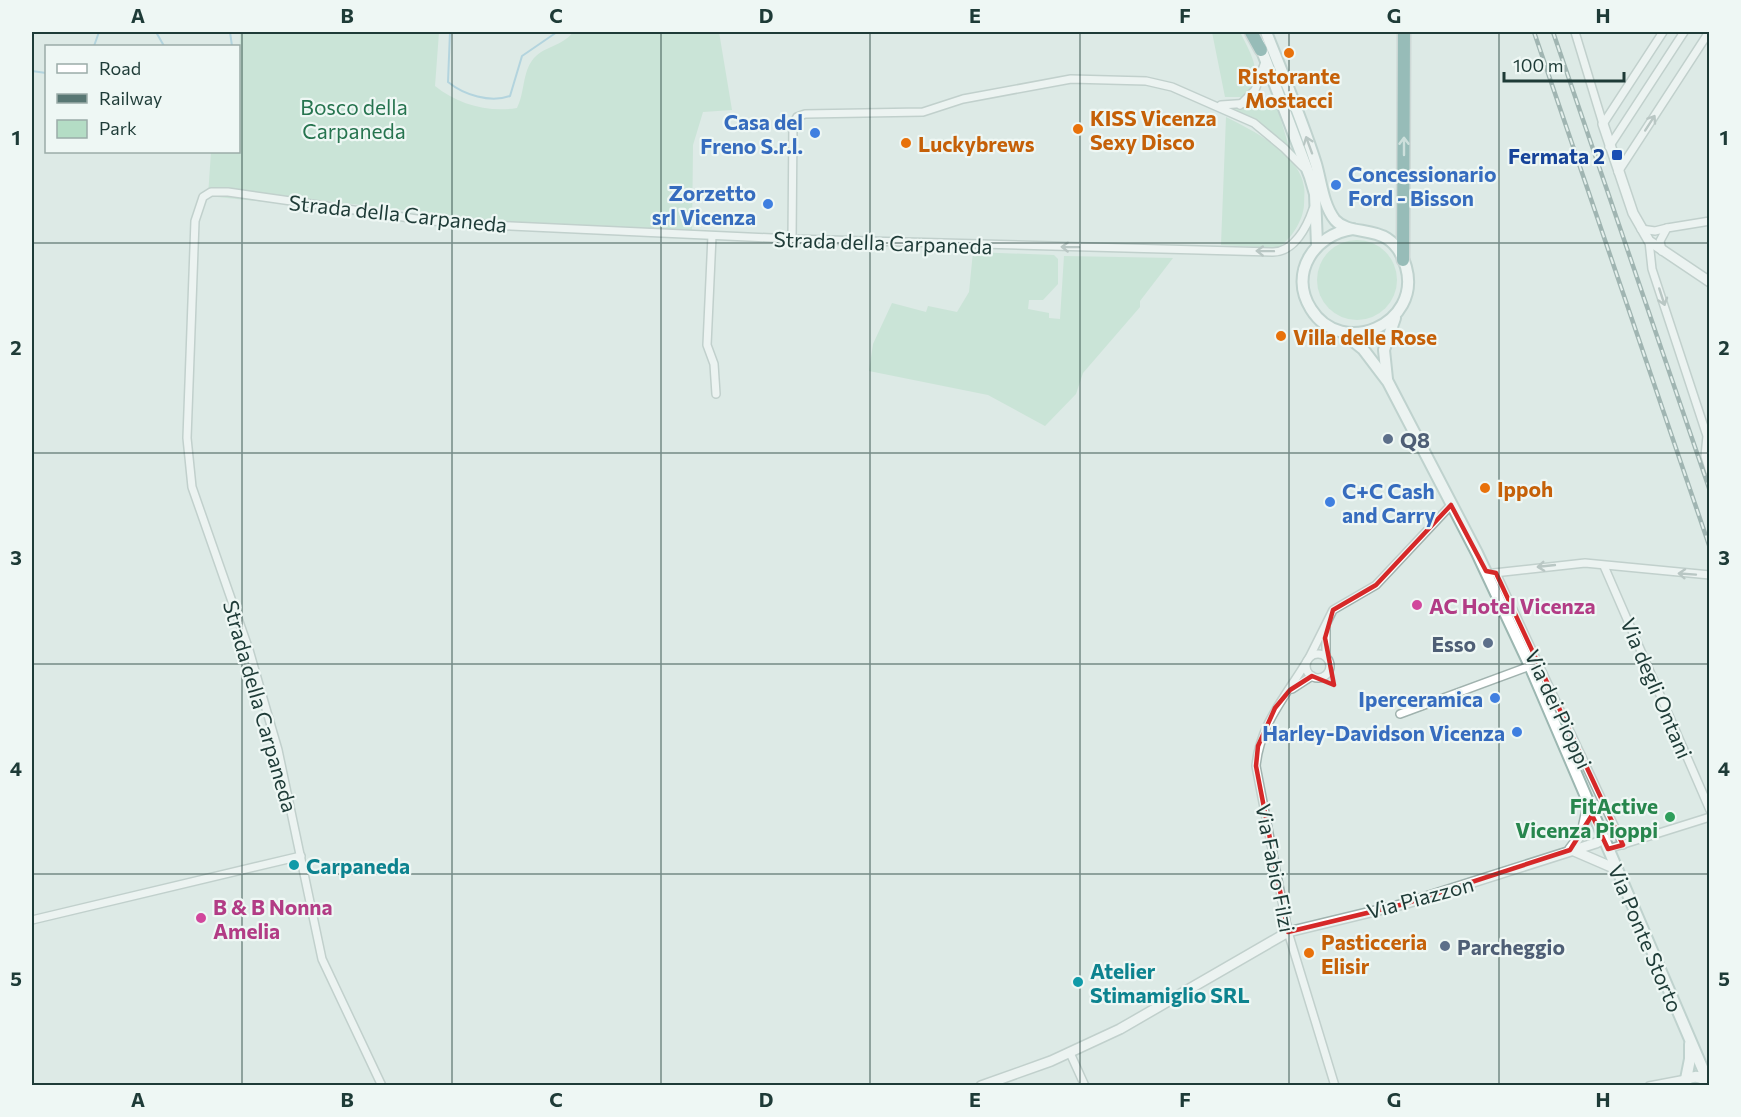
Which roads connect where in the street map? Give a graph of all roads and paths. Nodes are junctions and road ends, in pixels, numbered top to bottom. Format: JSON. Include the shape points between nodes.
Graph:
{"nodes":[{"id":1,"x":1253,"y":32,"type":"edge"},
{"id":2,"x":1266,"y":32,"type":"edge"},
{"id":3,"x":1404,"y":32,"type":"edge"},
{"id":4,"x":1575,"y":32,"type":"edge"},
{"id":5,"x":1663,"y":32,"type":"edge"},
{"id":6,"x":1684,"y":32,"type":"edge"},
{"id":7,"x":1709,"y":32,"type":"edge"},
{"id":8,"x":1263,"y":56,"type":"junction"},
{"id":9,"x":1281,"y":101,"type":"junction"},
{"id":10,"x":1212,"y":105,"type":"junction"},
{"id":11,"x":1240,"y":105,"type":"junction"},
{"id":12,"x":1296,"y":109,"type":"junction"},
{"id":13,"x":1603,"y":124,"type":"junction"},
{"id":14,"x":1609,"y":147,"type":"junction"},
{"id":15,"x":1618,"y":172,"type":"junction"},
{"id":16,"x":1310,"y":177,"type":"junction"},
{"id":17,"x":1316,"y":201,"type":"junction"},
{"id":18,"x":1710,"y":221,"type":"edge"},
{"id":19,"x":1667,"y":228,"type":"junction"},
{"id":20,"x":1353,"y":229,"type":"junction"},
{"id":21,"x":1641,"y":229,"type":"junction"},
{"id":22,"x":712,"y":236,"type":"junction"},
{"id":23,"x":792,"y":239,"type":"junction"},
{"id":24,"x":1649,"y":241,"type":"junction"},
{"id":25,"x":1317,"y":245,"type":"junction"},
{"id":26,"x":1662,"y":251,"type":"junction"},
{"id":27,"x":1403,"y":260,"type":"junction"},
{"id":28,"x":1710,"y":282,"type":"edge"},
{"id":29,"x":1396,"y":315,"type":"junction"},
{"id":30,"x":1343,"y":333,"type":"junction"},
{"id":31,"x":1388,"y":382,"type":"junction"},
{"id":32,"x":716,"y":394,"type":"dead end"},
{"id":33,"x":1710,"y":472,"type":"edge"},
{"id":34,"x":1451,"y":505,"type":"junction"},
{"id":35,"x":1604,"y":566,"type":"junction"},
{"id":36,"x":1491,"y":572,"type":"junction"},
{"id":37,"x":1710,"y":575,"type":"edge"},
{"id":38,"x":1328,"y":619,"type":"junction"},
{"id":39,"x":1326,"y":656,"type":"junction"},
{"id":40,"x":1308,"y":660,"type":"junction"},
{"id":41,"x":1530,"y":666,"type":"junction"},
{"id":42,"x":1312,"y":676,"type":"junction"},
{"id":43,"x":1290,"y":690,"type":"junction"},
{"id":44,"x":1400,"y":714,"type":"dead end"},
{"id":45,"x":1588,"y":805,"type":"junction"},
{"id":46,"x":1710,"y":810,"type":"edge"},
{"id":47,"x":1710,"y":817,"type":"edge"},
{"id":48,"x":1605,"y":844,"type":"junction"},
{"id":49,"x":1623,"y":845,"type":"junction"},
{"id":50,"x":1573,"y":846,"type":"junction"},
{"id":51,"x":301,"y":856,"type":"junction"},
{"id":52,"x":1616,"y":869,"type":"junction"},
{"id":53,"x":32,"y":920,"type":"edge"},
{"id":54,"x":1288,"y":932,"type":"junction"},
{"id":55,"x":1689,"y":1038,"type":"junction"},
{"id":56,"x":1070,"y":1053,"type":"junction"},
{"id":57,"x":1683,"y":1082,"type":"edge"},
{"id":58,"x":1707,"y":1082,"type":"edge"},
{"id":59,"x":1656,"y":1085,"type":"edge"},
{"id":60,"x":382,"y":1086,"type":"edge"},
{"id":61,"x":981,"y":1086,"type":"edge"},
{"id":62,"x":1084,"y":1086,"type":"edge"},
{"id":63,"x":1335,"y":1086,"type":"edge"}],
"edges":[{"from":1,"to":8,"type":"highway"},
{"from":2,"to":12,"type":"main road"},
{"from":27,"to":3,"type":"highway","one_way":true},
{"from":4,"to":13,"type":"street"},
{"from":5,"to":13,"type":"street"},
{"from":6,"to":14,"type":"street"},
{"from":15,"to":7,"type":"street","one_way":true},
{"from":8,"to":9,"type":"main road"},
{"from":8,"to":11,"type":"street","via":[[1256,90]]},
{"from":9,"to":11,"type":"street"},
{"from":9,"to":12,"type":"street"},
{"from":9,"to":16,"type":"main road"},
{"from":10,"to":11,"type":"street"},
{"from":10,"to":16,"type":"street","via":[[1265,131]]},
{"from":10,"to":23,"type":"street","via":[[1172,87],[1146,81],[1071,79],[963,99],[923,112],[805,114],[793,124]]},
{"from":20,"to":12,"type":"main road","one_way":true,"via":[[1344,227],[1330,212]]},
{"from":13,"to":14,"type":"street"},
{"from":14,"to":15,"type":"street"},
{"from":15,"to":21,"type":"street"},
{"from":16,"to":17,"type":"main road"},
{"from":17,"to":23,"type":"street","name":"Strada della Carpaneda","one_way":true,"via":[[1301,233],[1282,252]]},
{"from":17,"to":25,"type":"main road"},
{"from":18,"to":19,"type":"street"},
{"from":19,"to":21,"type":"street"},
{"from":19,"to":26,"type":"street","via":[[1660,241]]},
{"from":20,"to":25,"type":"main road","via":[[1334,233]]},
{"from":20,"to":27,"type":"main road","via":[[1369,230],[1386,238]]},
{"from":21,"to":24,"type":"street"},
{"from":22,"to":23,"type":"street","name":"Strada della Carpaneda"},
{"from":22,"to":32,"type":"street","via":[[707,345],[714,364]]},
{"from":22,"to":51,"type":"street","name":"Strada della Carpaneda","via":[[431,221],[228,192],[211,192],[203,197],[195,220],[189,473],[249,650],[278,750]]},
{"from":24,"to":26,"type":"street"},
{"from":24,"to":33,"type":"street","one_way":true,"via":[[1652,269],[1707,436],[1705,456]]},
{"from":25,"to":30,"type":"main road","via":[[1306,264],[1305,297],[1315,316]]},
{"from":26,"to":28,"type":"street"},
{"from":27,"to":29,"type":"main road","via":[[1407,288]]},
{"from":29,"to":30,"type":"main road","via":[[1367,333]]},
{"from":29,"to":31,"type":"main road","name":"Via Ponte Storto","via":[[1384,350]]},
{"from":30,"to":31,"type":"main road","name":"Via Ponte Storto","via":[[1363,349]]},
{"from":31,"to":34,"type":"main road","name":"Via Ponte Storto"},
{"from":34,"to":36,"type":"main road","name":"Via Ponte Storto"},
{"from":34,"to":38,"type":"street","via":[[1376,585],[1341,603]]},
{"from":35,"to":36,"type":"street","one_way":true,"via":[[1544,566]]},
{"from":37,"to":35,"type":"street","one_way":true},
{"from":35,"to":46,"type":"street","name":"Via degli Ontani"},
{"from":36,"to":41,"type":"main road","name":"Via Ponte Storto"},
{"from":36,"to":49,"type":"street","name":"Via dei Pioppi"},
{"from":38,"to":39,"type":"street"},
{"from":38,"to":40,"type":"street","name":"Via Fabio Filzi"},
{"from":39,"to":40,"type":"street","via":[[1315,654]]},
{"from":39,"to":42,"type":"street","via":[[1329,671],[1323,677]]},
{"from":40,"to":42,"type":"street","via":[[1306,668]]},
{"from":40,"to":43,"type":"street","name":"Via Fabio Filzi"},
{"from":41,"to":44,"type":"street"},
{"from":41,"to":45,"type":"main road","name":"Via Ponte Storto"},
{"from":42,"to":43,"type":"street","name":"Via Fabio Filzi"},
{"from":43,"to":54,"type":"street","name":"Via Fabio Filzi","via":[[1264,729],[1256,766]]},
{"from":45,"to":48,"type":"main road","name":"Via Ponte Storto"},
{"from":45,"to":50,"type":"street","via":[[1582,833]]},
{"from":47,"to":49,"type":"street"},
{"from":48,"to":49,"type":"street"},
{"from":48,"to":50,"type":"street","name":"Via Piazzon","via":[[1585,838]]},
{"from":48,"to":52,"type":"main road","name":"Via Ponte Storto"},
{"from":50,"to":52,"type":"street"},
{"from":50,"to":54,"type":"street","name":"Via Piazzon","via":[[1404,904]]},
{"from":51,"to":53,"type":"street"},
{"from":51,"to":60,"type":"street","name":"Strada della Carpaneda","via":[[322,959]]},
{"from":52,"to":55,"type":"main road","name":"Via Ponte Storto"},
{"from":54,"to":56,"type":"street","name":"Via Piazzon","via":[[1120,1029]]},
{"from":54,"to":63,"type":"street","name":"Via Fabio Filzi"},
{"from":55,"to":57,"type":"main road","name":"Via Ponte Storto","via":[[1690,1059]]},
{"from":55,"to":58,"type":"main road","name":"Via Ponte Storto"},
{"from":56,"to":61,"type":"street","name":"Via Piazzon"},
{"from":56,"to":62,"type":"street"},
{"from":57,"to":58,"type":"main road","name":"Via Ponte Storto","via":[[1694,1076]]},
{"from":57,"to":59,"type":"street"}]}
